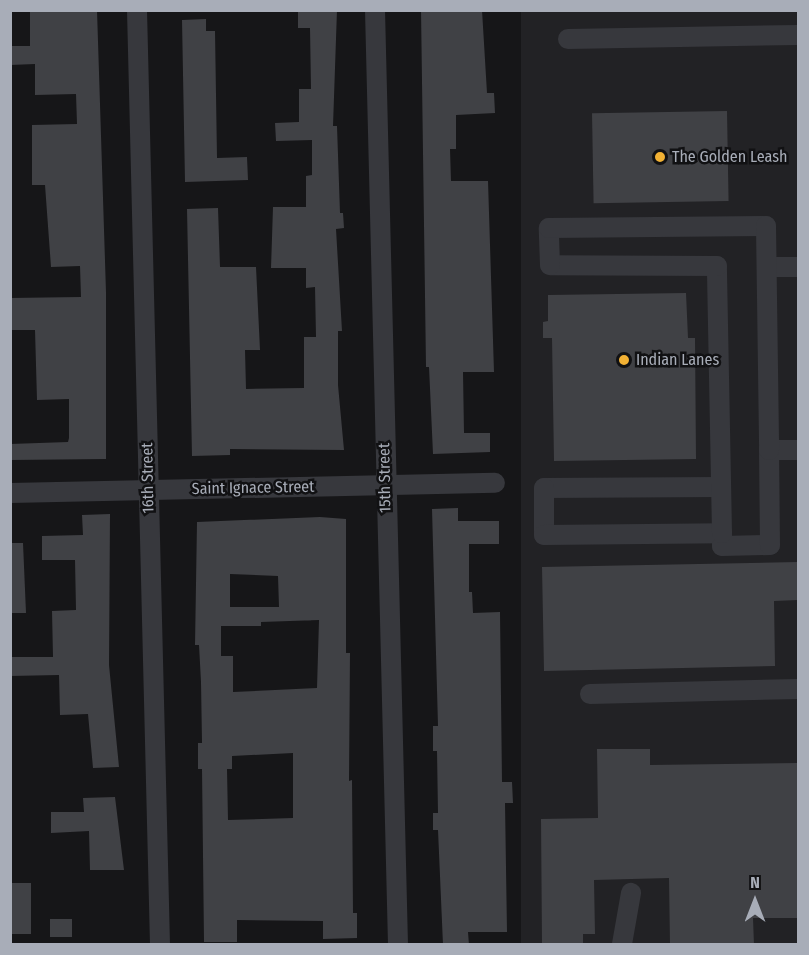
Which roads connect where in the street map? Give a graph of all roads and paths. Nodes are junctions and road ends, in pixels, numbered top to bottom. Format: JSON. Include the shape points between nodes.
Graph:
{"nodes":[{"id":1,"x":137,"y":10,"type":"edge"},
{"id":2,"x":375,"y":10,"type":"edge"},
{"id":3,"x":798,"y":35,"type":"edge"},
{"id":4,"x":568,"y":39,"type":"dead end"},
{"id":5,"x":767,"y":267,"type":"junction"},
{"id":6,"x":798,"y":267,"type":"edge"},
{"id":7,"x":769,"y":450,"type":"junction"},
{"id":8,"x":798,"y":450,"type":"edge"},
{"id":9,"x":495,"y":483,"type":"dead end"},
{"id":10,"x":386,"y":485,"type":"junction"},
{"id":11,"x":721,"y":487,"type":"junction"},
{"id":12,"x":148,"y":490,"type":"junction"},
{"id":13,"x":10,"y":493,"type":"edge"},
{"id":14,"x":722,"y":533,"type":"junction"},
{"id":15,"x":798,"y":689,"type":"edge"},
{"id":16,"x":590,"y":694,"type":"dead end"},
{"id":17,"x":631,"y":893,"type":"dead end"},
{"id":18,"x":160,"y":945,"type":"edge"},
{"id":19,"x":398,"y":945,"type":"edge"},
{"id":20,"x":622,"y":945,"type":"edge"}],
"edges":[{"from":1,"to":12,"type":"street","name":"16th Street"},
{"from":2,"to":10,"type":"street","name":"15th Street"},
{"from":3,"to":4,"type":"street"},
{"from":5,"to":6,"type":"street"},
{"from":5,"to":7,"type":"street"},
{"from":5,"to":11,"type":"street","via":[[766,226],[549,228],[550,265],[717,266]]},
{"from":7,"to":8,"type":"street"},
{"from":7,"to":14,"type":"street","via":[[770,545],[722,546]]},
{"from":9,"to":10,"type":"street","name":"Saint Ignace Street"},
{"from":10,"to":12,"type":"street","name":"Saint Ignace Street"},
{"from":10,"to":19,"type":"street","name":"15th Street"},
{"from":11,"to":14,"type":"street"},
{"from":11,"to":14,"type":"street","via":[[544,488],[544,535]]},
{"from":12,"to":13,"type":"street","name":"Saint Ignace Street"},
{"from":12,"to":18,"type":"street","name":"16th Street"},
{"from":15,"to":16,"type":"street"},
{"from":17,"to":20,"type":"street"}]}
